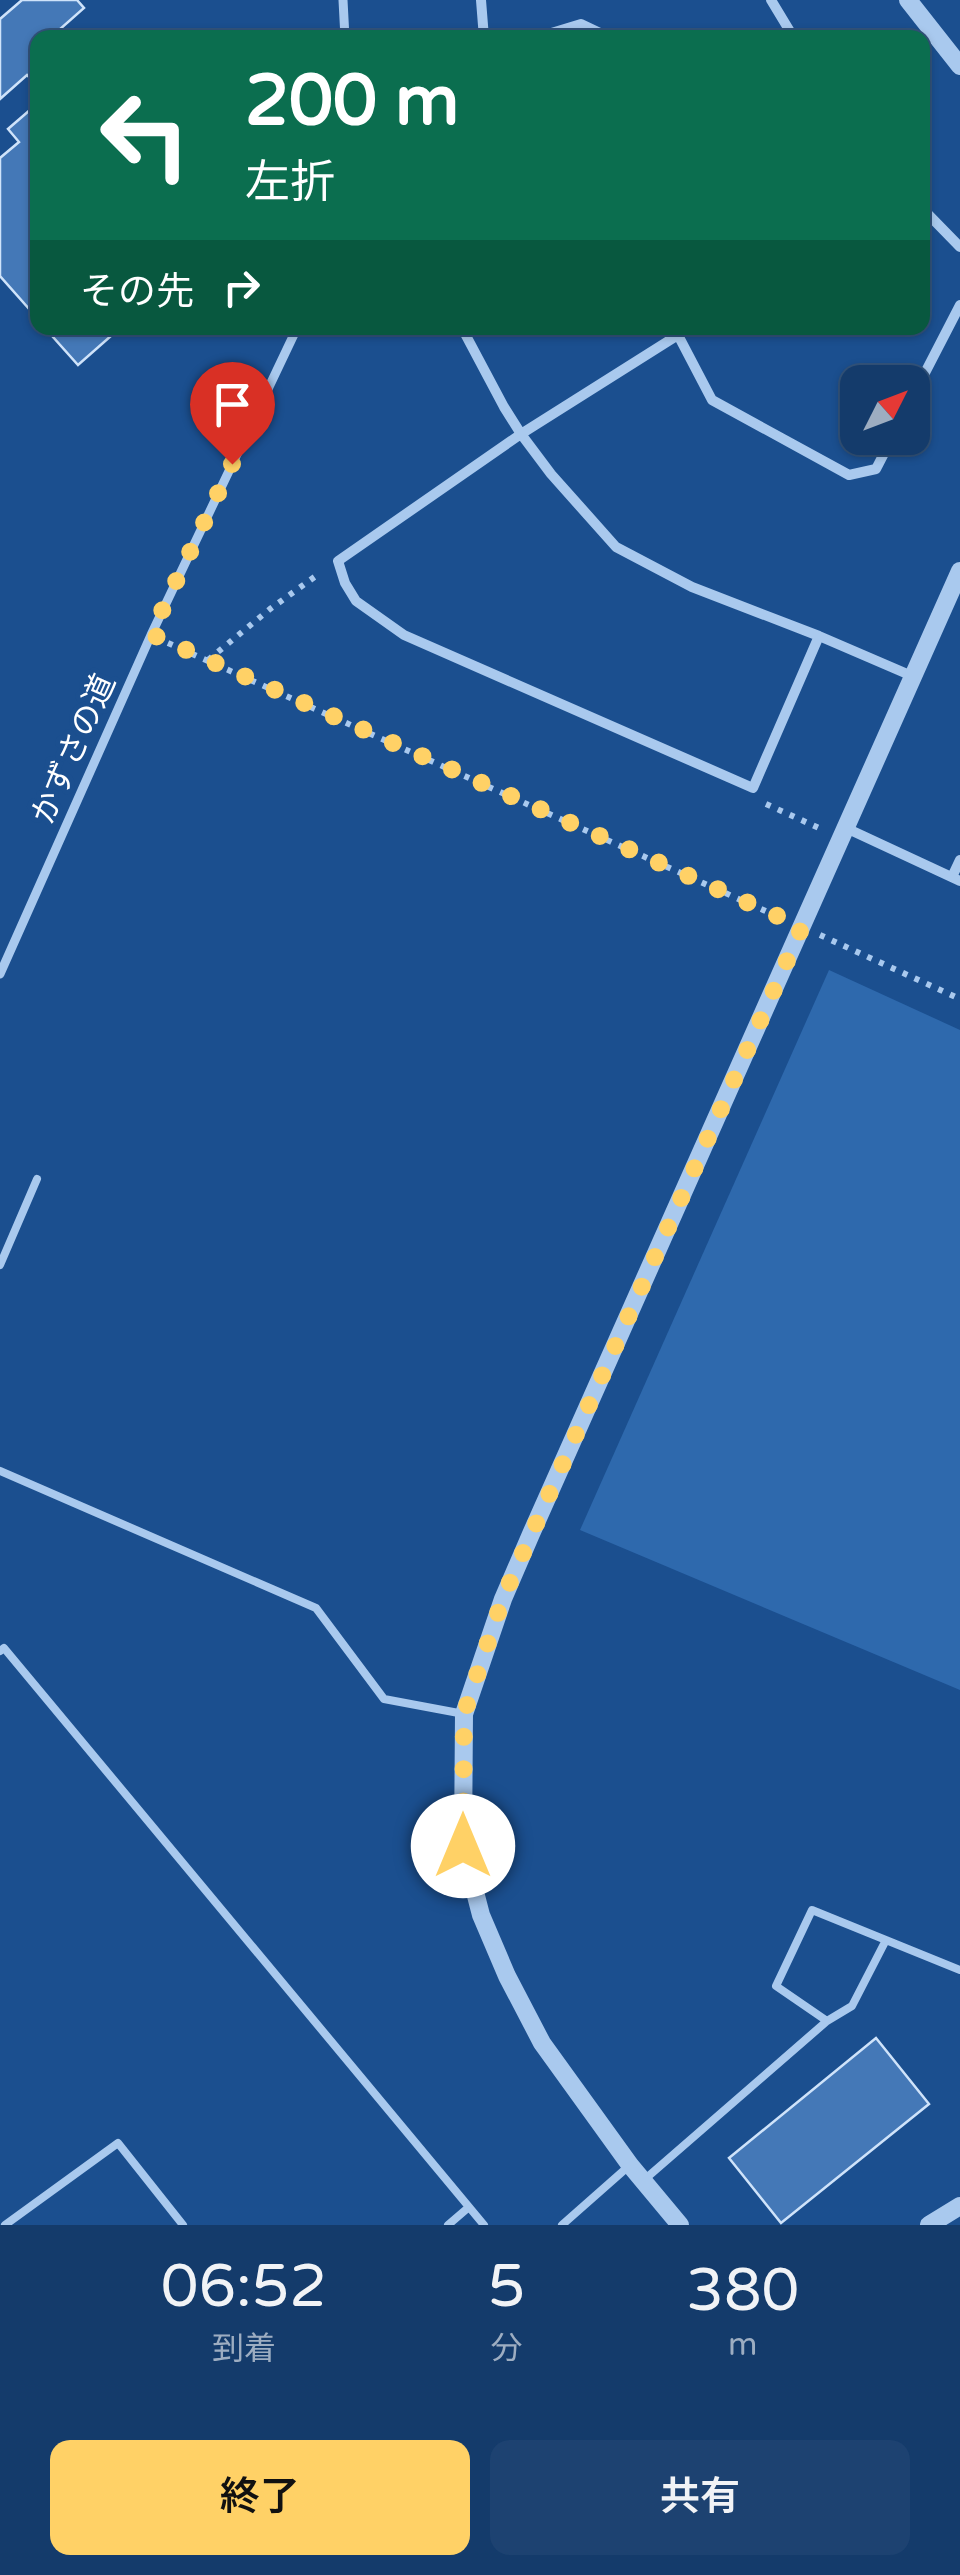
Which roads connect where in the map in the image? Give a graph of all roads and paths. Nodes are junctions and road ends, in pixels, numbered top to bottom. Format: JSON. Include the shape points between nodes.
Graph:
{"nodes":[{"id":1,"x":343,"y":0,"type":"edge"},
{"id":2,"x":481,"y":0,"type":"edge"},
{"id":3,"x":771,"y":0,"type":"edge"},
{"id":4,"x":908,"y":0,"type":"edge"},
{"id":5,"x":345,"y":30,"type":"edge"},
{"id":6,"x":483,"y":30,"type":"edge"},
{"id":7,"x":561,"y":30,"type":"edge"},
{"id":8,"x":594,"y":30,"type":"edge"},
{"id":9,"x":788,"y":30,"type":"edge"},
{"id":10,"x":960,"y":66,"type":"edge"},
{"id":11,"x":930,"y":216,"type":"edge"},
{"id":12,"x":960,"y":247,"type":"edge"},
{"id":13,"x":960,"y":305,"type":"edge"},
{"id":14,"x":294,"y":335,"type":"edge"},
{"id":15,"x":466,"y":335,"type":"edge"},
{"id":16,"x":678,"y":335,"type":"joint"},
{"id":17,"x":929,"y":365,"type":"edge"},
{"id":18,"x":521,"y":434,"type":"junction"},
{"id":19,"x":883,"y":455,"type":"edge"},
{"id":20,"x":338,"y":560,"type":"junction"},
{"id":21,"x":960,"y":571,"type":"edge"},
{"id":22,"x":151,"y":634,"type":"junction"},
{"id":23,"x":819,"y":636,"type":"junction"},
{"id":24,"x":207,"y":661,"type":"junction"},
{"id":25,"x":912,"y":676,"type":"junction"},
{"id":26,"x":753,"y":788,"type":"junction"},
{"id":27,"x":843,"y":833,"type":"junction"},
{"id":28,"x":960,"y":860,"type":"edge"},
{"id":29,"x":956,"y":879,"type":"edge"},
{"id":30,"x":802,"y":927,"type":"junction"},
{"id":31,"x":0,"y":974,"type":"edge"},
{"id":32,"x":960,"y":999,"type":"edge"},
{"id":33,"x":37,"y":1179,"type":"dead end"},
{"id":34,"x":0,"y":1264,"type":"edge"},
{"id":35,"x":0,"y":1471,"type":"edge"},
{"id":36,"x":0,"y":1652,"type":"edge"},
{"id":37,"x":464,"y":1714,"type":"junction"},
{"id":38,"x":886,"y":1940,"type":"junction"},
{"id":39,"x":960,"y":1970,"type":"edge"},
{"id":40,"x":828,"y":2021,"type":"junction"},
{"id":41,"x":630,"y":2165,"type":"junction"},
{"id":42,"x":644,"y":2180,"type":"junction"},
{"id":43,"x":960,"y":2206,"type":"edge"},
{"id":44,"x":469,"y":2207,"type":"junction"},
{"id":45,"x":6,"y":2225,"type":"edge"},
{"id":46,"x":183,"y":2225,"type":"edge"},
{"id":47,"x":448,"y":2225,"type":"edge"},
{"id":48,"x":484,"y":2225,"type":"edge"},
{"id":49,"x":562,"y":2225,"type":"edge"},
{"id":50,"x":680,"y":2225,"type":"edge"},
{"id":51,"x":930,"y":2225,"type":"edge"}],
"edges":[{"from":1,"to":5,"type":"street"},
{"from":2,"to":6,"type":"street"},
{"from":3,"to":9,"type":"street"},
{"from":4,"to":10,"type":"street"},
{"from":7,"to":8,"type":"street","via":[[581,24]]},
{"from":11,"to":12,"type":"street"},
{"from":13,"to":17,"type":"street"},
{"from":14,"to":22,"type":"street","name":"かずさの道"},
{"from":15,"to":18,"type":"street"},
{"from":16,"to":18,"type":"street"},
{"from":16,"to":19,"type":"street","via":[[712,400],[849,474],[876,469]]},
{"from":18,"to":20,"type":"street"},
{"from":18,"to":23,"type":"street","via":[[616,547],[692,587]]},
{"from":20,"to":24,"type":"path"},
{"from":20,"to":26,"type":"street","via":[[356,601],[404,635]]},
{"from":21,"to":25,"type":"street"},
{"from":22,"to":24,"type":"path"},
{"from":22,"to":31,"type":"street","name":"かずさの道"},
{"from":23,"to":25,"type":"street"},
{"from":23,"to":26,"type":"street"},
{"from":24,"to":30,"type":"path"},
{"from":25,"to":27,"type":"street"},
{"from":26,"to":27,"type":"path","via":[[750,796]]},
{"from":27,"to":29,"type":"street"},
{"from":27,"to":30,"type":"street"},
{"from":28,"to":29,"type":"street"},
{"from":30,"to":32,"type":"path"},
{"from":30,"to":37,"type":"street","via":[[503,1598]]},
{"from":33,"to":34,"type":"lane"},
{"from":35,"to":37,"type":"lane","via":[[316,1608],[384,1699]]},
{"from":36,"to":44,"type":"lane","via":[[4,1648]]},
{"from":37,"to":41,"type":"street","via":[[463,1846],[480,1915],[542,2042]]},
{"from":38,"to":39,"type":"lane"},
{"from":38,"to":40,"type":"lane","via":[[852,2006]]},
{"from":38,"to":40,"type":"lane","via":[[812,1910],[776,1986]]},
{"from":40,"to":42,"type":"lane"},
{"from":41,"to":42,"type":"street"},
{"from":41,"to":49,"type":"lane"},
{"from":42,"to":50,"type":"street"},
{"from":43,"to":51,"type":"street"},
{"from":44,"to":47,"type":"lane"},
{"from":44,"to":48,"type":"lane"},
{"from":45,"to":46,"type":"lane","via":[[118,2142]]}]}
